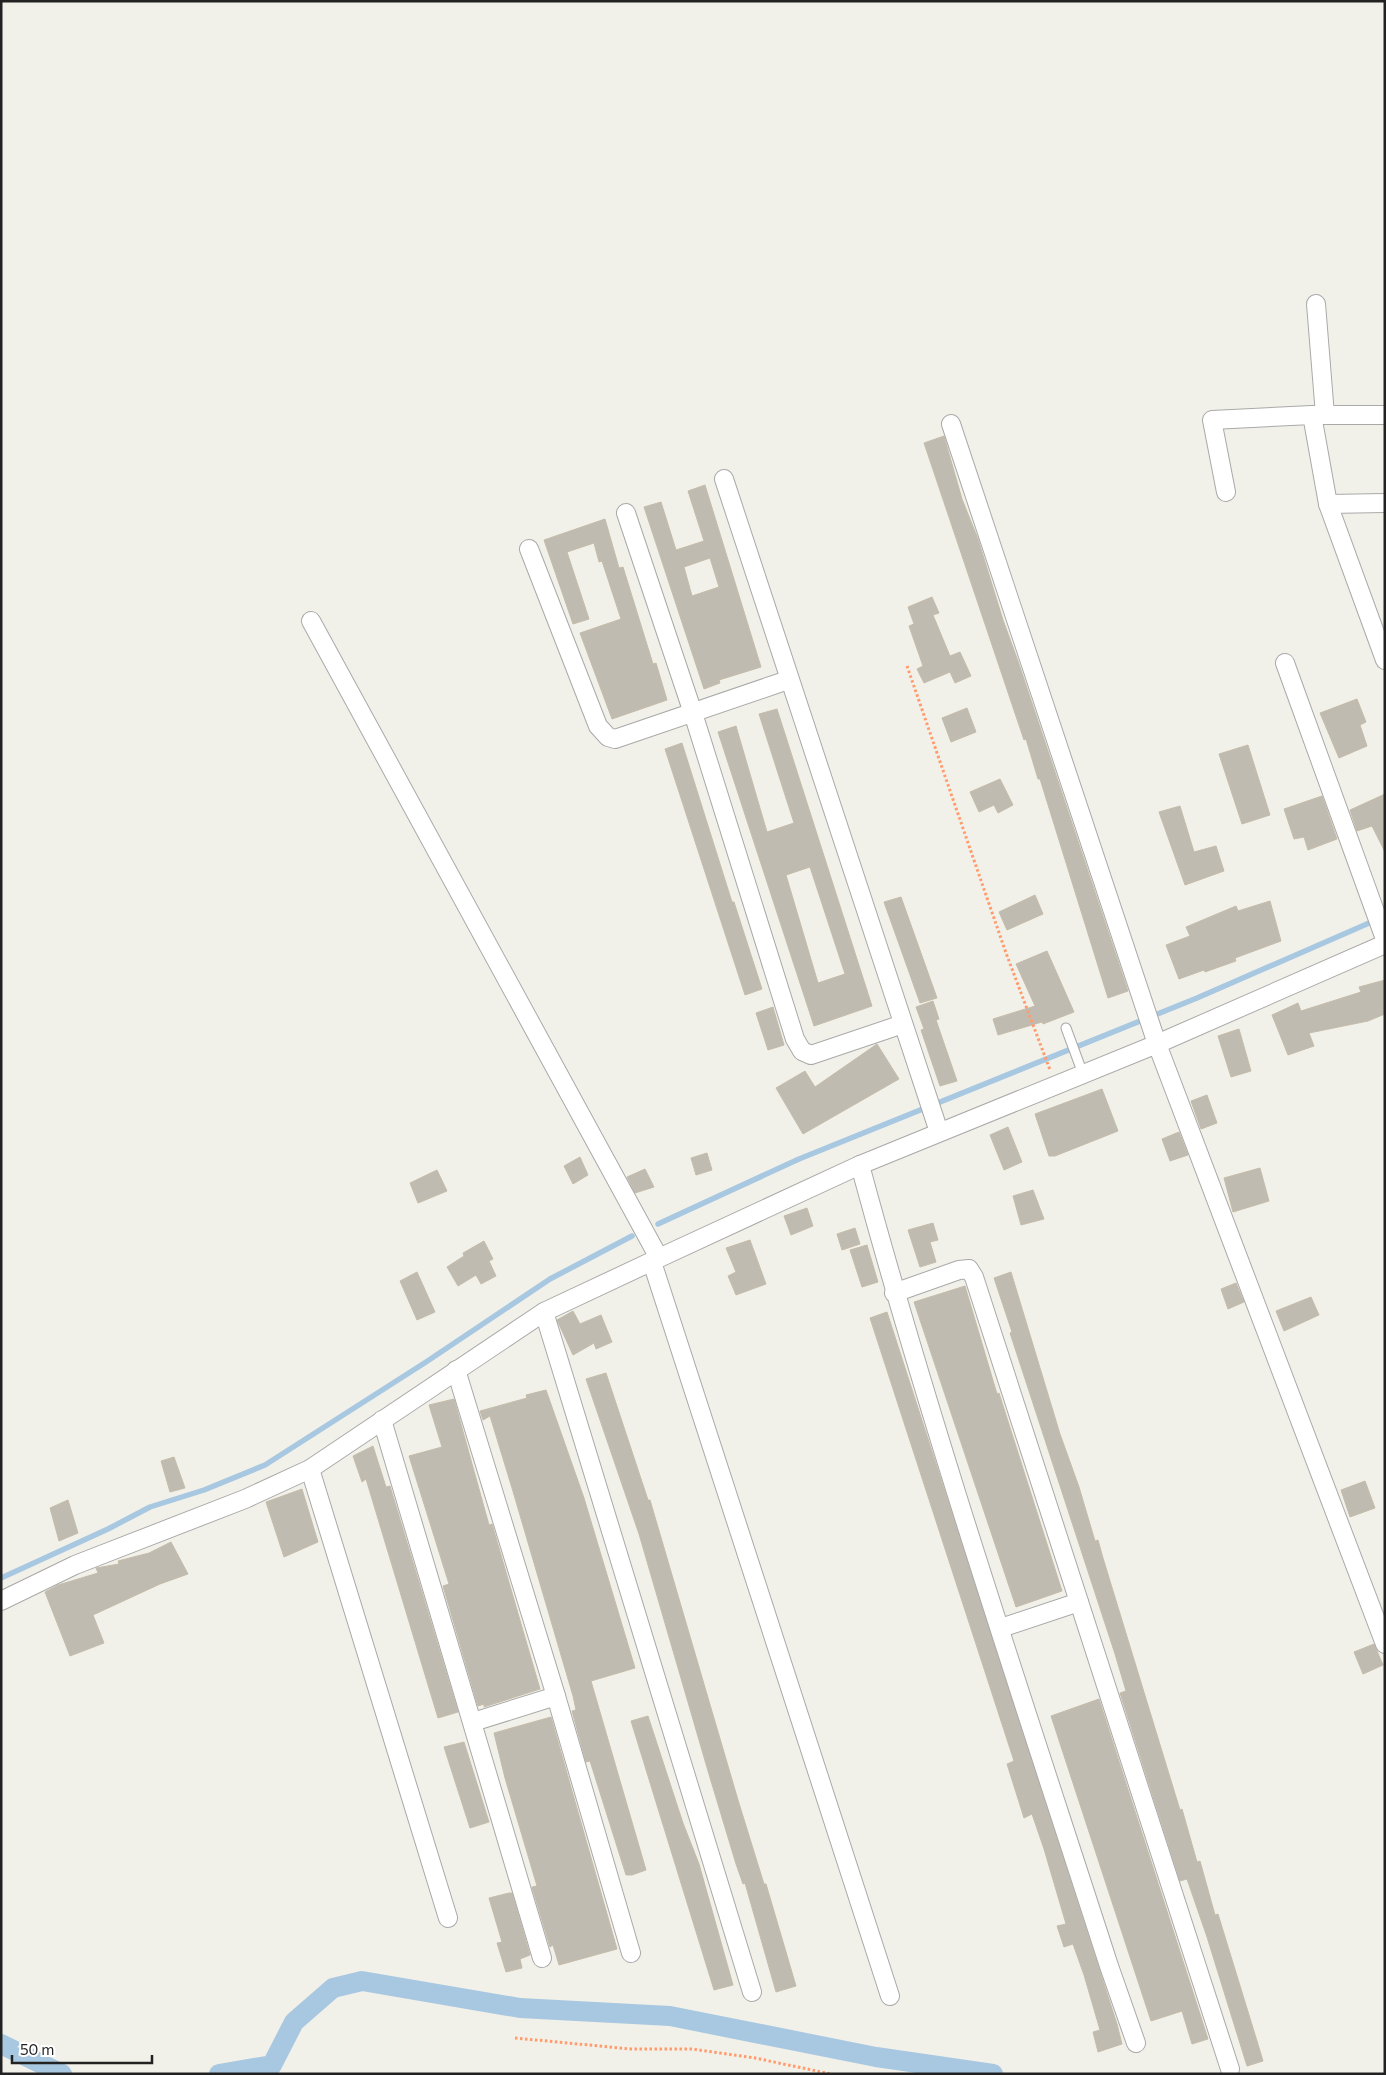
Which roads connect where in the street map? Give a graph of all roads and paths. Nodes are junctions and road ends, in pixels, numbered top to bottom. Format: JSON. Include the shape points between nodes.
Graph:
{"nodes":[{"id":1,"x":1316,"y":304,"type":"dead end"},
{"id":2,"x":1318,"y":415,"type":"junction"},
{"id":3,"x":1385,"y":415,"type":"edge"},
{"id":4,"x":952,"y":424,"type":"dead end"},
{"id":5,"x":724,"y":479,"type":"dead end"},
{"id":6,"x":1226,"y":492,"type":"dead end"},
{"id":7,"x":1385,"y":503,"type":"edge"},
{"id":8,"x":1328,"y":504,"type":"junction"},
{"id":9,"x":626,"y":513,"type":"dead end"},
{"id":10,"x":528,"y":548,"type":"dead end"},
{"id":11,"x":311,"y":621,"type":"dead end"},
{"id":12,"x":1385,"y":660,"type":"edge"},
{"id":13,"x":1285,"y":663,"type":"dead end"},
{"id":14,"x":907,"y":666,"type":"dead end"},
{"id":15,"x":788,"y":680,"type":"junction"},
{"id":16,"x":692,"y":713,"type":"junction"},
{"id":17,"x":1384,"y":938,"type":"edge"},
{"id":18,"x":903,"y":1024,"type":"junction"},
{"id":19,"x":1068,"y":1032,"type":"dead end"},
{"id":20,"x":1155,"y":1038,"type":"junction"},
{"id":21,"x":1080,"y":1067,"type":"junction"},
{"id":22,"x":1051,"y":1072,"type":"dead end"},
{"id":23,"x":936,"y":1126,"type":"junction"},
{"id":24,"x":860,"y":1165,"type":"junction"},
{"id":25,"x":656,"y":1260,"type":"junction"},
{"id":26,"x":894,"y":1293,"type":"junction"},
{"id":27,"x":544,"y":1312,"type":"junction"},
{"id":28,"x":456,"y":1370,"type":"junction"},
{"id":29,"x":382,"y":1420,"type":"junction"},
{"id":30,"x":310,"y":1469,"type":"junction"},
{"id":31,"x":1,"y":1601,"type":"edge"},
{"id":32,"x":1079,"y":1602,"type":"junction"},
{"id":33,"x":1001,"y":1628,"type":"junction"},
{"id":34,"x":1385,"y":1644,"type":"edge"},
{"id":35,"x":556,"y":1696,"type":"junction"},
{"id":36,"x":473,"y":1722,"type":"junction"},
{"id":37,"x":448,"y":1918,"type":"dead end"},
{"id":38,"x":631,"y":1953,"type":"dead end"},
{"id":39,"x":542,"y":1958,"type":"dead end"},
{"id":40,"x":752,"y":1992,"type":"dead end"},
{"id":41,"x":890,"y":1996,"type":"dead end"},
{"id":42,"x":515,"y":2038,"type":"dead end"},
{"id":43,"x":1136,"y":2043,"type":"dead end"},
{"id":44,"x":1230,"y":2069,"type":"dead end"},
{"id":45,"x":831,"y":2074,"type":"edge"}],
"edges":[{"from":1,"to":2,"type":"street"},
{"from":2,"to":3,"type":"street"},
{"from":2,"to":6,"type":"street","via":[[1212,420]]},
{"from":2,"to":8,"type":"street"},
{"from":4,"to":20,"type":"street"},
{"from":5,"to":15,"type":"street"},
{"from":7,"to":8,"type":"street"},
{"from":8,"to":12,"type":"street"},
{"from":9,"to":16,"type":"street"},
{"from":10,"to":16,"type":"street","via":[[598,726],[608,737],[616,739]]},
{"from":11,"to":25,"type":"street"},
{"from":13,"to":17,"type":"street"},
{"from":14,"to":22,"type":"path","via":[[1006,953]]},
{"from":15,"to":16,"type":"street"},
{"from":15,"to":18,"type":"street"},
{"from":16,"to":18,"type":"street","via":[[795,1039],[802,1051],[811,1055]]},
{"from":17,"to":20,"type":"street"},
{"from":18,"to":23,"type":"street"},
{"from":19,"to":21,"type":"lane"},
{"from":20,"to":21,"type":"street"},
{"from":20,"to":34,"type":"street"},
{"from":21,"to":23,"type":"street"},
{"from":23,"to":24,"type":"street"},
{"from":24,"to":25,"type":"street"},
{"from":24,"to":26,"type":"street"},
{"from":25,"to":27,"type":"street"},
{"from":25,"to":41,"type":"street"},
{"from":26,"to":32,"type":"street","via":[[969,1269],[974,1277]]},
{"from":26,"to":33,"type":"street","via":[[952,1484]]},
{"from":27,"to":28,"type":"street"},
{"from":27,"to":40,"type":"street"},
{"from":28,"to":29,"type":"street"},
{"from":28,"to":35,"type":"street"},
{"from":29,"to":30,"type":"street"},
{"from":29,"to":36,"type":"street"},
{"from":30,"to":31,"type":"street","via":[[245,1499],[75,1565]]},
{"from":30,"to":37,"type":"street"},
{"from":32,"to":33,"type":"street"},
{"from":32,"to":44,"type":"street"},
{"from":33,"to":43,"type":"street"},
{"from":35,"to":36,"type":"street"},
{"from":35,"to":38,"type":"street"},
{"from":36,"to":39,"type":"street"},
{"from":42,"to":45,"type":"path","via":[[631,2049],[692,2048]]}]}
